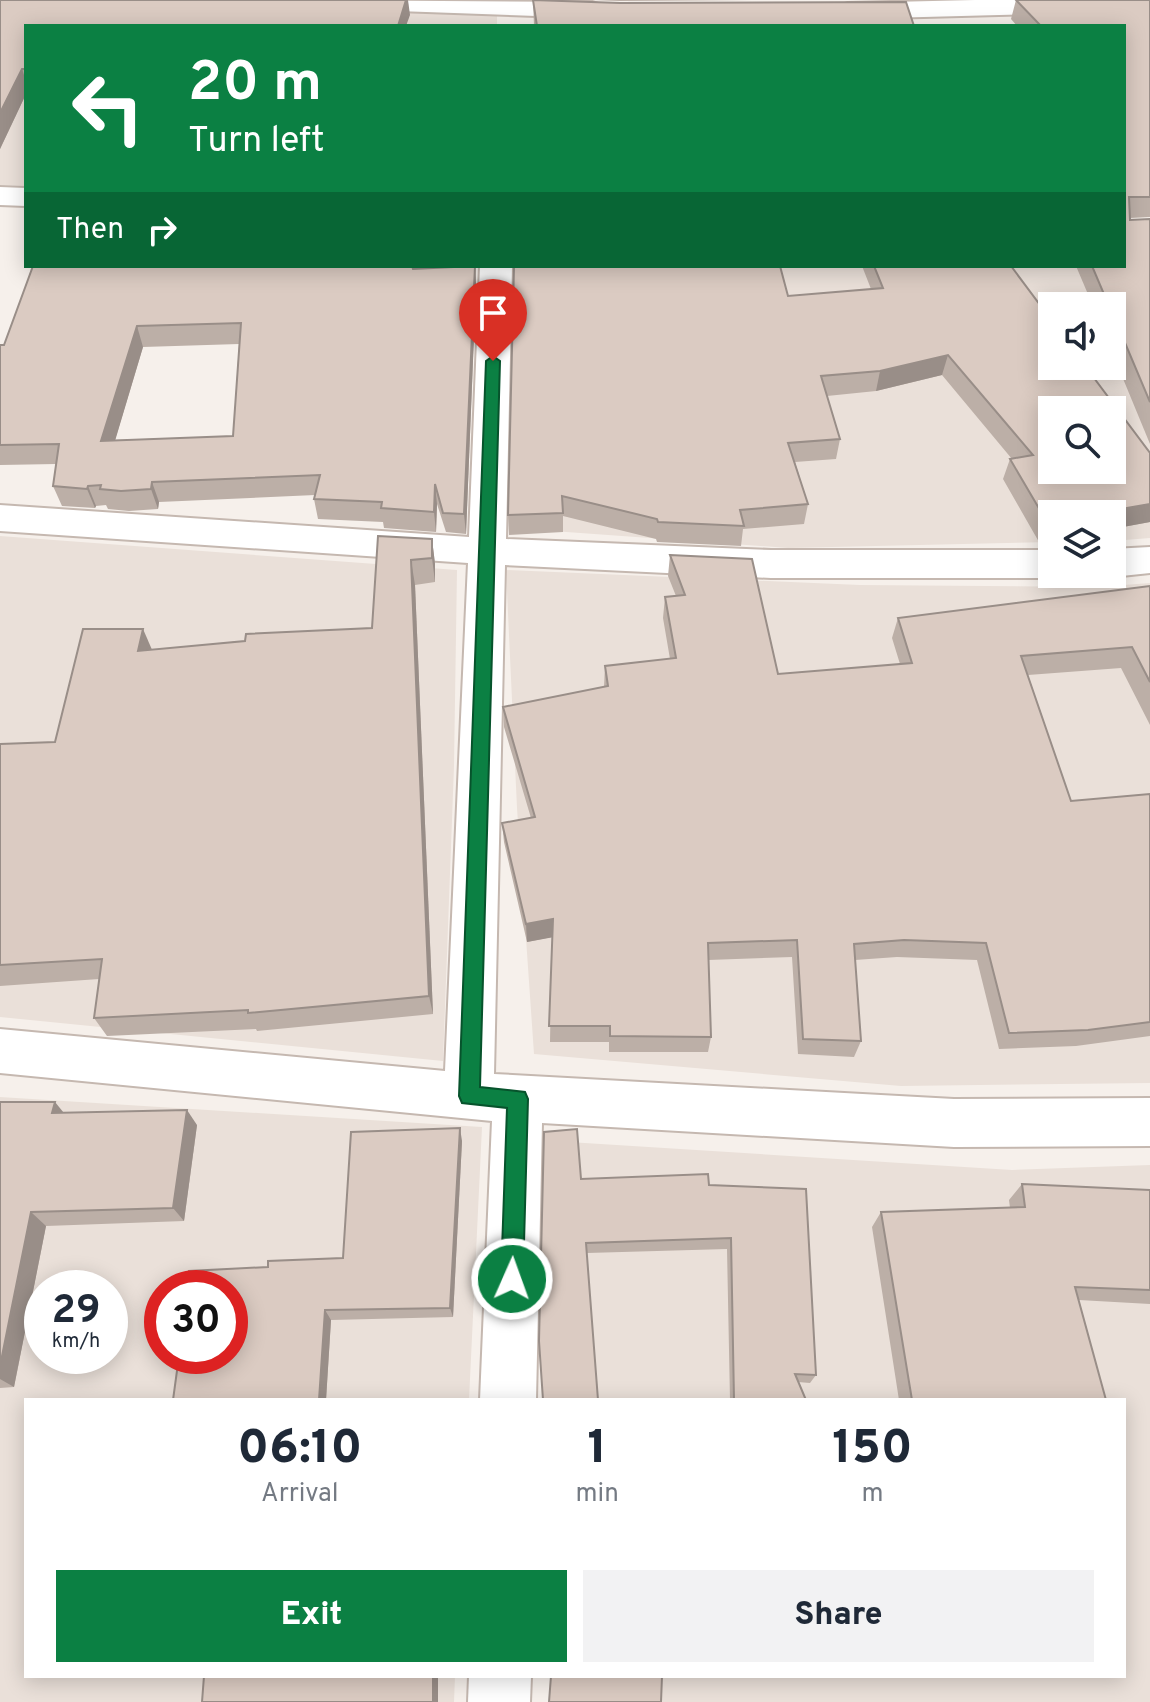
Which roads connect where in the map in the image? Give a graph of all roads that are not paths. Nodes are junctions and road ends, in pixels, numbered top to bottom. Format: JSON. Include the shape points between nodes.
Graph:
{"nodes":[{"id":1,"x":314,"y":0,"type":"edge"},
{"id":2,"x":1150,"y":3,"type":"edge"},
{"id":3,"x":517,"y":11,"type":"edge"},
{"id":4,"x":820,"y":11,"type":"edge"},
{"id":5,"x":620,"y":12,"type":"edge"},
{"id":6,"x":959,"y":12,"type":"edge"},
{"id":7,"x":0,"y":196,"type":"edge"},
{"id":8,"x":24,"y":197,"type":"edge"},
{"id":9,"x":496,"y":268,"type":"edge"},
{"id":10,"x":0,"y":518,"type":"edge"},
{"id":11,"x":486,"y":551,"type":"junction"},
{"id":12,"x":1150,"y":560,"type":"edge"},
{"id":13,"x":1126,"y":562,"type":"edge"},
{"id":14,"x":1038,"y":564,"type":"edge"},
{"id":15,"x":0,"y":1051,"type":"edge"},
{"id":16,"x":493,"y":1097,"type":"junction"},
{"id":17,"x":1150,"y":1122,"type":"edge"},
{"id":18,"x":508,"y":1398,"type":"edge"},
{"id":19,"x":500,"y":1678,"type":"edge"},
{"id":20,"x":499,"y":1702,"type":"edge"}],
"edges":[{"from":1,"to":3,"type":"street"},
{"from":2,"to":6,"type":"street"},
{"from":3,"to":5,"type":"street"},
{"from":4,"to":6,"type":"street"},
{"from":7,"to":8,"type":"street"},
{"from":9,"to":11,"type":"street"},
{"from":10,"to":11,"type":"street"},
{"from":11,"to":14,"type":"street","via":[[771,564]]},
{"from":11,"to":16,"type":"street"},
{"from":12,"to":13,"type":"street"},
{"from":15,"to":16,"type":"street"},
{"from":16,"to":17,"type":"street","via":[[954,1123]]},
{"from":16,"to":18,"type":"street"},
{"from":19,"to":20,"type":"street"}]}
